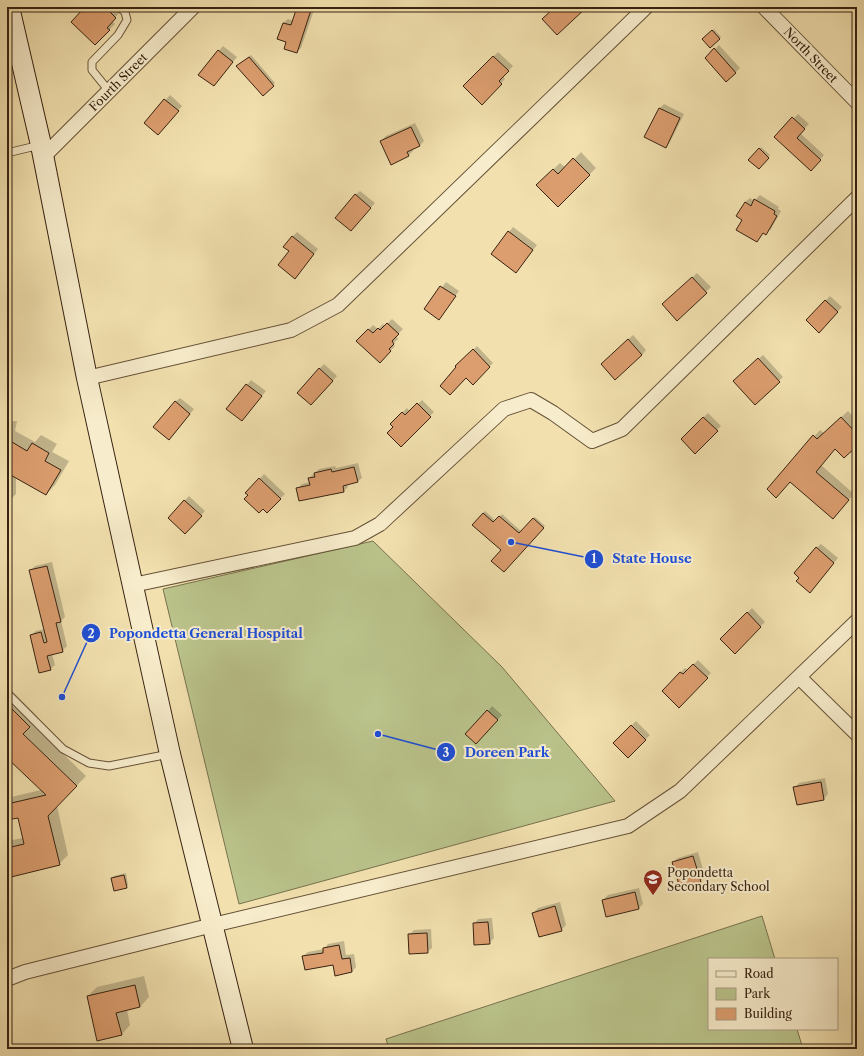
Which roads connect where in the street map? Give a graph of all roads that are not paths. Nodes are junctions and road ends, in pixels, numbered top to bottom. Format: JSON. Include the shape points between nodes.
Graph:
{"nodes":[{"id":1,"x":9,"y":7,"type":"edge"},
{"id":2,"x":120,"y":7,"type":"edge"},
{"id":3,"x":194,"y":7,"type":"edge"},
{"id":4,"x":646,"y":7,"type":"edge"},
{"id":5,"x":764,"y":7,"type":"edge"},
{"id":6,"x":109,"y":91,"type":"junction"},
{"id":7,"x":857,"y":102,"type":"edge"},
{"id":8,"x":42,"y":151,"type":"junction"},
{"id":9,"x":7,"y":153,"type":"edge"},
{"id":10,"x":857,"y":198,"type":"edge"},
{"id":11,"x":87,"y":378,"type":"junction"},
{"id":12,"x":133,"y":585,"type":"junction"},
{"id":13,"x":857,"y":621,"type":"edge"},
{"id":14,"x":800,"y":677,"type":"junction"},
{"id":15,"x":7,"y":694,"type":"edge"},
{"id":16,"x":857,"y":734,"type":"edge"},
{"id":17,"x":170,"y":754,"type":"junction"},
{"id":18,"x":213,"y":925,"type":"junction"},
{"id":19,"x":7,"y":979,"type":"edge"},
{"id":20,"x":243,"y":1049,"type":"edge"}],
"edges":[{"from":1,"to":8,"type":"main road"},
{"from":2,"to":6,"type":"lane","via":[[125,12],[127,20],[118,35],[92,62],[92,70]]},
{"from":3,"to":6,"type":"street","name":"Fourth Street"},
{"from":4,"to":11,"type":"street","via":[[338,305],[291,330]]},
{"from":5,"to":7,"type":"street","name":"North Street"},
{"from":6,"to":8,"type":"street","name":"Fourth Street"},
{"from":8,"to":9,"type":"lane"},
{"from":8,"to":11,"type":"main road"},
{"from":10,"to":12,"type":"street","via":[[622,428],[592,441],[553,412],[531,400],[504,409],[380,524],[355,538]]},
{"from":11,"to":12,"type":"main road"},
{"from":12,"to":17,"type":"main road"},
{"from":13,"to":14,"type":"street"},
{"from":14,"to":16,"type":"street"},
{"from":14,"to":18,"type":"street","via":[[680,791],[628,826]]},
{"from":15,"to":17,"type":"lane","via":[[63,749],[89,763],[108,766]]},
{"from":17,"to":18,"type":"main road"},
{"from":18,"to":19,"type":"street","via":[[25,972]]},
{"from":18,"to":20,"type":"main road"}]}
